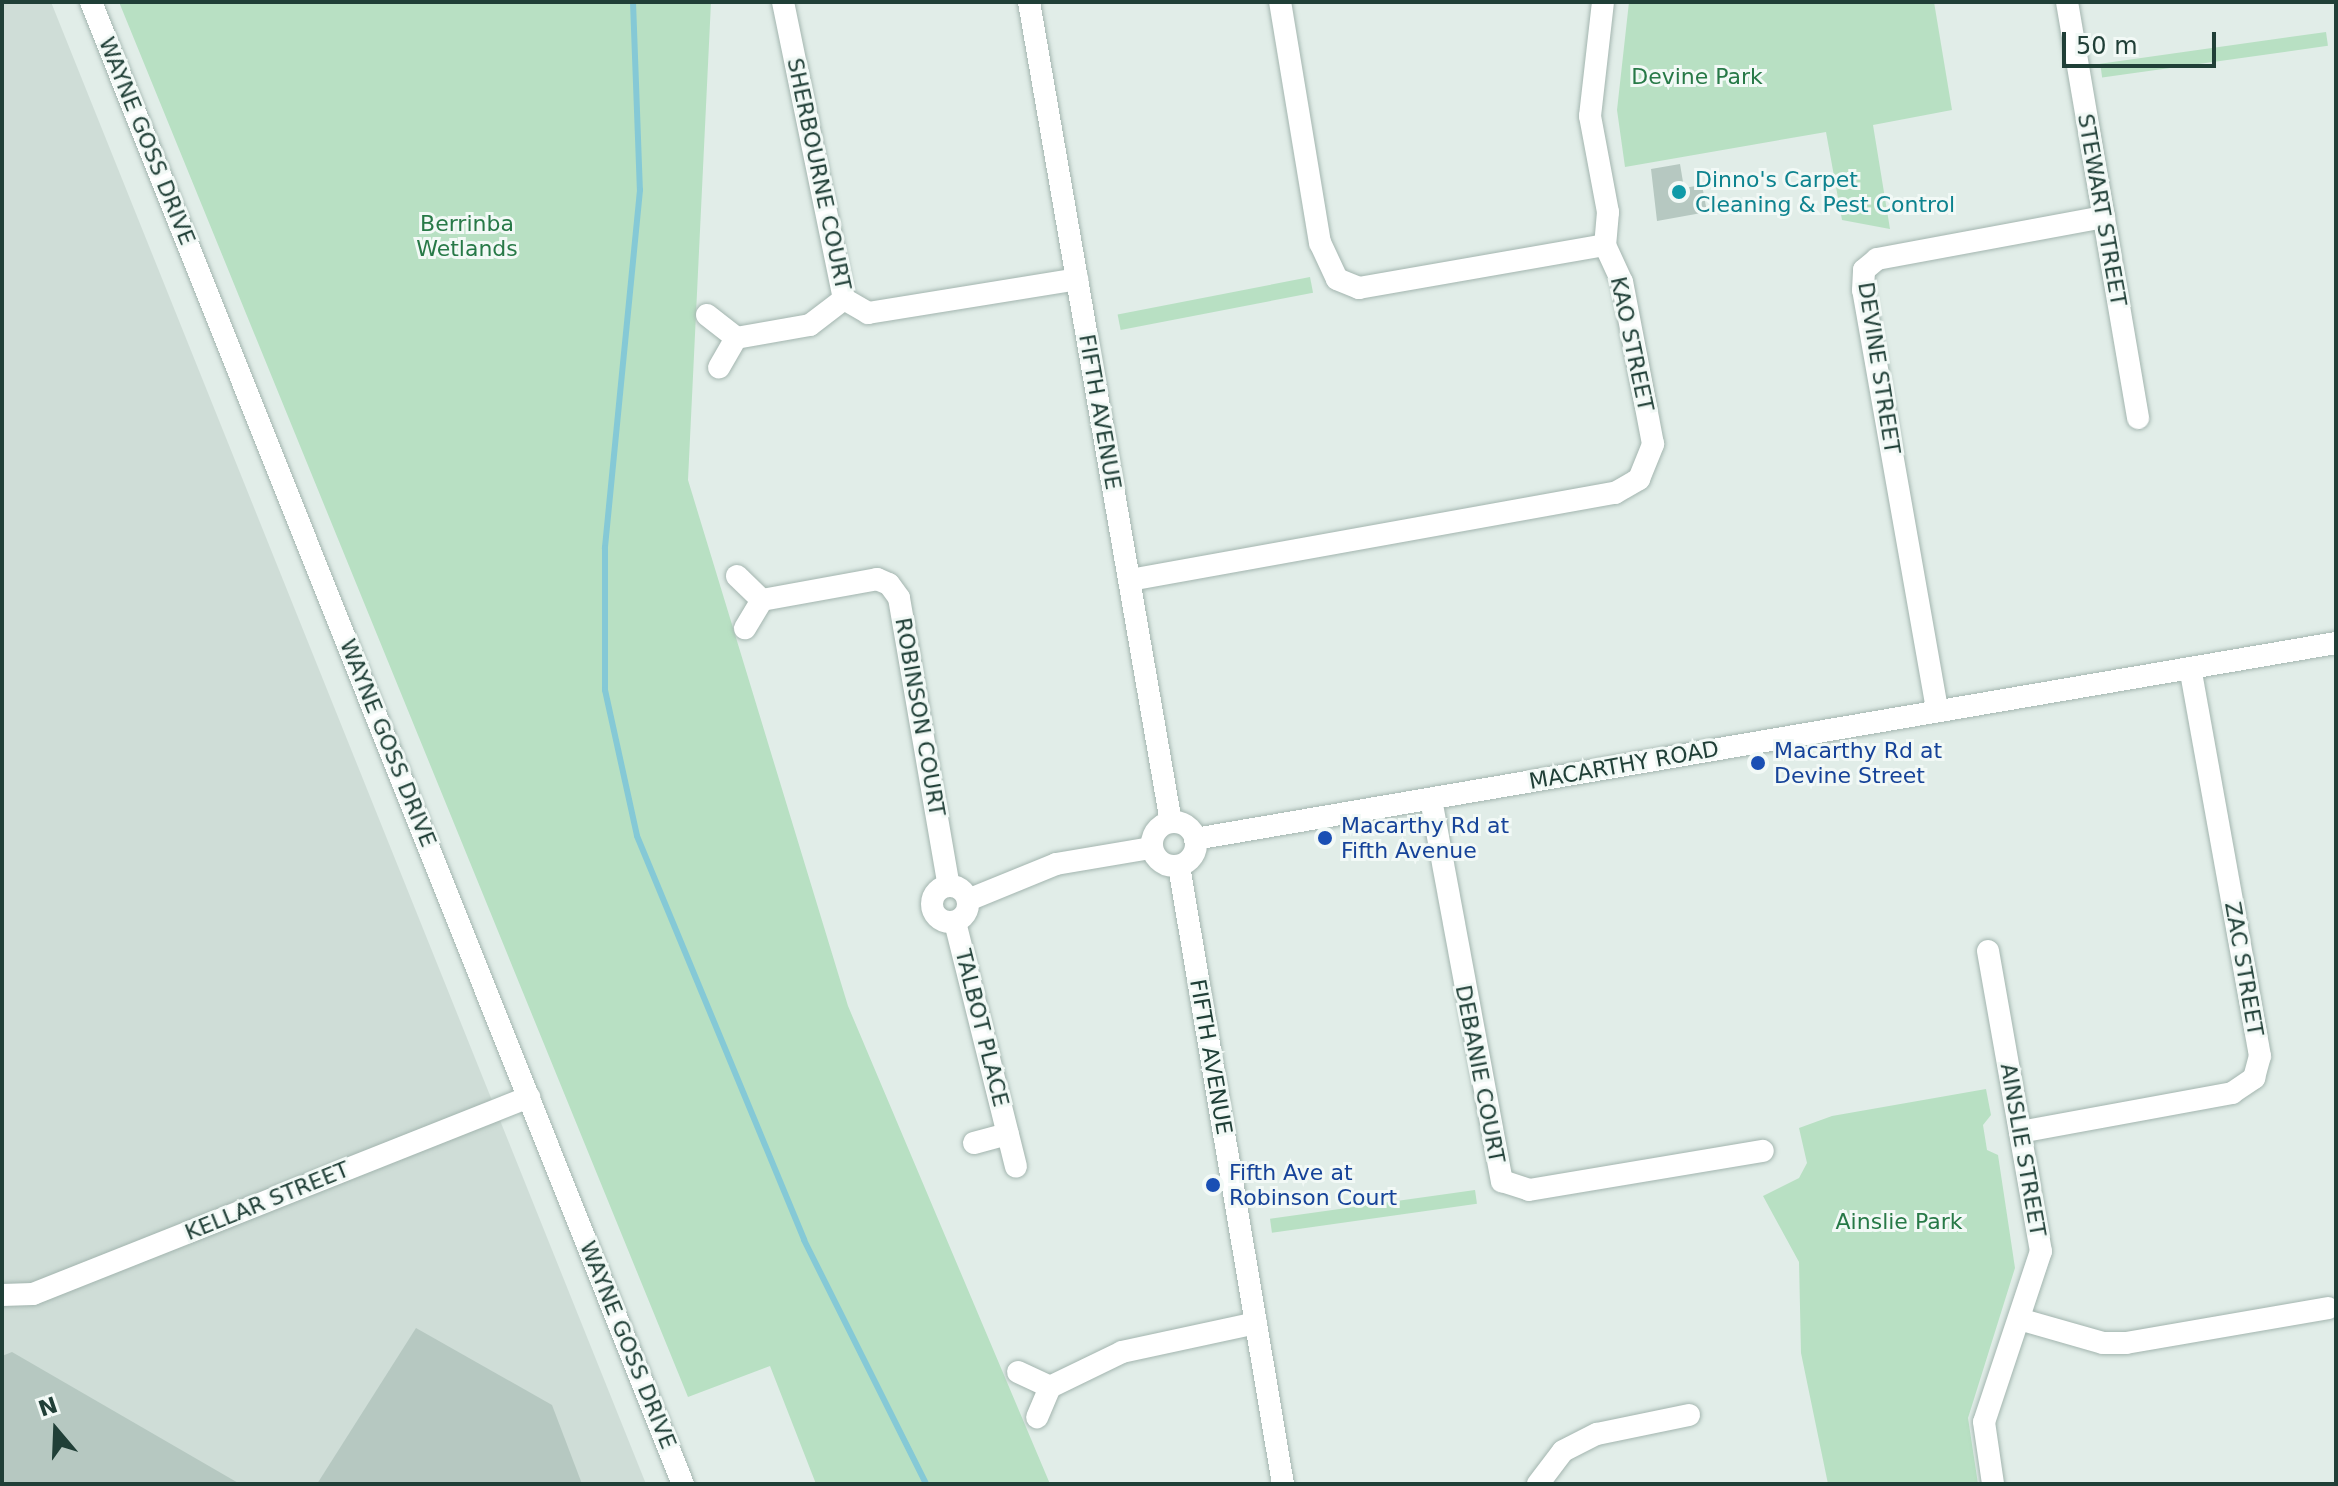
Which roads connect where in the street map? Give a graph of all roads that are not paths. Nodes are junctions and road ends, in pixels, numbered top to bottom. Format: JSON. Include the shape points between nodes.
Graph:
{"nodes":[{"id":1,"x":91,"y":2,"type":"edge"},
{"id":2,"x":783,"y":2,"type":"edge"},
{"id":3,"x":1029,"y":2,"type":"edge"},
{"id":4,"x":1280,"y":2,"type":"edge"},
{"id":5,"x":1603,"y":2,"type":"edge"},
{"id":6,"x":2067,"y":2,"type":"edge"},
{"id":7,"x":2104,"y":217,"type":"junction"},
{"id":8,"x":1605,"y":245,"type":"junction"},
{"id":9,"x":1077,"y":279,"type":"junction"},
{"id":10,"x":844,"y":299,"type":"junction"},
{"id":11,"x":707,"y":315,"type":"dead end"},
{"id":12,"x":736,"y":338,"type":"junction"},
{"id":13,"x":719,"y":367,"type":"dead end"},
{"id":14,"x":2138,"y":418,"type":"dead end"},
{"id":15,"x":737,"y":576,"type":"dead end"},
{"id":16,"x":1130,"y":580,"type":"junction"},
{"id":17,"x":762,"y":600,"type":"junction"},
{"id":18,"x":745,"y":628,"type":"dead end"},
{"id":19,"x":2336,"y":643,"type":"edge"},
{"id":20,"x":2190,"y":668,"type":"junction"},
{"id":21,"x":1937,"y":709,"type":"junction"},
{"id":22,"x":1431,"y":799,"type":"junction"},
{"id":23,"x":1171,"y":822,"type":"junction"},
{"id":24,"x":1195,"y":839,"type":"junction"},
{"id":25,"x":1151,"y":848,"type":"junction"},
{"id":26,"x":1179,"y":866,"type":"junction"},
{"id":27,"x":949,"y":886,"type":"junction"},
{"id":28,"x":968,"y":900,"type":"junction"},
{"id":29,"x":955,"y":922,"type":"junction"},
{"id":30,"x":1988,"y":951,"type":"dead end"},
{"id":31,"x":529,"y":1097,"type":"junction"},
{"id":32,"x":2020,"y":1132,"type":"junction"},
{"id":33,"x":1008,"y":1134,"type":"junction"},
{"id":34,"x":974,"y":1143,"type":"dead end"},
{"id":35,"x":1763,"y":1151,"type":"dead end"},
{"id":36,"x":1016,"y":1166,"type":"dead end"},
{"id":37,"x":2,"y":1295,"type":"edge"},
{"id":38,"x":2328,"y":1308,"type":"dead end"},
{"id":39,"x":2019,"y":1319,"type":"junction"},
{"id":40,"x":1256,"y":1323,"type":"junction"},
{"id":41,"x":1018,"y":1372,"type":"dead end"},
{"id":42,"x":1050,"y":1387,"type":"junction"},
{"id":43,"x":1689,"y":1415,"type":"dead end"},
{"id":44,"x":1037,"y":1417,"type":"dead end"},
{"id":45,"x":683,"y":1484,"type":"edge"},
{"id":46,"x":1283,"y":1484,"type":"edge"},
{"id":47,"x":1538,"y":1484,"type":"edge"},
{"id":48,"x":1993,"y":1484,"type":"edge"}],
"edges":[{"from":1,"to":31,"type":"street","name":"WAYNE GOSS DRIVE"},
{"from":2,"to":10,"type":"street","name":"SHERBOURNE COURT"},
{"from":3,"to":9,"type":"street","name":"FIFTH AVENUE"},
{"from":4,"to":8,"type":"street","via":[[1320,243],[1337,279],[1359,288]]},
{"from":5,"to":8,"type":"street","via":[[1590,116],[1608,212]]},
{"from":6,"to":7,"type":"street","name":"STEWART STREET"},
{"from":7,"to":14,"type":"street","name":"STEWART STREET"},
{"from":7,"to":21,"type":"street","name":"DEVINE STREET","via":[[1877,259],[1864,270],[1863,290]]},
{"from":8,"to":16,"type":"street","name":"KAO STREET","via":[[1622,282],[1653,444],[1639,479],[1615,493]]},
{"from":9,"to":10,"type":"street","name":"SHERBOURNE COURT","via":[[868,313]]},
{"from":9,"to":16,"type":"street","name":"FIFTH AVENUE"},
{"from":10,"to":12,"type":"street","via":[[810,325]]},
{"from":11,"to":12,"type":"street"},
{"from":12,"to":13,"type":"street"},
{"from":15,"to":17,"type":"street"},
{"from":16,"to":23,"type":"street","name":"FIFTH AVENUE"},
{"from":17,"to":18,"type":"street"},
{"from":17,"to":27,"type":"street","name":"ROBINSON COURT","via":[[877,579],[889,584],[899,598]]},
{"from":19,"to":20,"type":"street","name":"MACARTHY ROAD"},
{"from":20,"to":21,"type":"street","name":"MACARTHY ROAD"},
{"from":20,"to":32,"type":"street","name":"ZAC STREET","via":[[2260,1056],[2254,1078],[2232,1093]]},
{"from":21,"to":22,"type":"street","name":"MACARTHY ROAD"},
{"from":22,"to":24,"type":"street","name":"MACARTHY ROAD"},
{"from":22,"to":35,"type":"street","name":"DEBANIE COURT","via":[[1502,1181],[1529,1190]]},
{"from":23,"to":24,"type":"street","via":[[1184,824]]},
{"from":23,"to":25,"type":"street","via":[[1154,834]]},
{"from":24,"to":26,"type":"street","via":[[1194,853]]},
{"from":25,"to":26,"type":"street","via":[[1158,861]]},
{"from":25,"to":28,"type":"street","via":[[1056,864]]},
{"from":26,"to":40,"type":"street","name":"FIFTH AVENUE"},
{"from":27,"to":28,"type":"street","via":[[961,889]]},
{"from":27,"to":29,"type":"street","via":[[936,893],[932,907],[940,919]]},
{"from":28,"to":29,"type":"street","via":[[964,916]]},
{"from":29,"to":33,"type":"street","name":"TALBOT PLACE"},
{"from":30,"to":32,"type":"street","name":"AINSLIE STREET"},
{"from":31,"to":37,"type":"street","name":"KELLAR STREET","via":[[33,1294]]},
{"from":31,"to":45,"type":"street","name":"WAYNE GOSS DRIVE"},
{"from":32,"to":39,"type":"street","name":"AINSLIE STREET","via":[[2041,1251]]},
{"from":33,"to":34,"type":"street","name":"TALBOT PLACE"},
{"from":33,"to":36,"type":"street","name":"TALBOT PLACE"},
{"from":38,"to":39,"type":"street","via":[[2126,1343],[2103,1343]]},
{"from":39,"to":48,"type":"street","name":"AINSLIE STREET","via":[[1984,1422]]},
{"from":40,"to":42,"type":"street","via":[[1122,1352]]},
{"from":40,"to":46,"type":"street","name":"FIFTH AVENUE"},
{"from":41,"to":42,"type":"street"},
{"from":42,"to":44,"type":"street"},
{"from":43,"to":47,"type":"street","via":[[1597,1434],[1563,1451]]}]}
